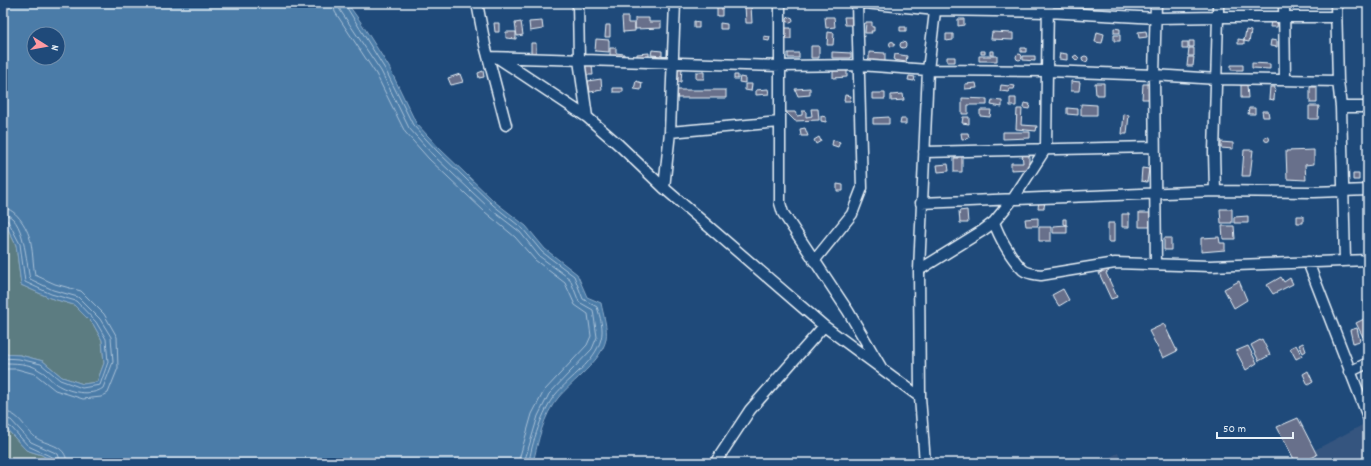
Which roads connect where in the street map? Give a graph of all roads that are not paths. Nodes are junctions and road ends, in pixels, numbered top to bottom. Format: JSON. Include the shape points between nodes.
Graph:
{"nodes":[{"id":1,"x":477,"y":3,"type":"edge"},
{"id":2,"x":578,"y":3,"type":"edge"},
{"id":3,"x":674,"y":3,"type":"edge"},
{"id":4,"x":780,"y":3,"type":"edge"},
{"id":5,"x":857,"y":3,"type":"edge"},
{"id":6,"x":864,"y":3,"type":"edge"},
{"id":7,"x":1156,"y":3,"type":"edge"},
{"id":8,"x":1218,"y":3,"type":"edge"},
{"id":9,"x":1284,"y":3,"type":"edge"},
{"id":10,"x":1336,"y":3,"type":"edge"},
{"id":11,"x":936,"y":6,"type":"edge"},
{"id":12,"x":1048,"y":8,"type":"edge"},
{"id":13,"x":1218,"y":17,"type":"junction"},
{"id":14,"x":1284,"y":17,"type":"junction"},
{"id":15,"x":1336,"y":17,"type":"junction"},
{"id":16,"x":1156,"y":18,"type":"junction"},
{"id":17,"x":493,"y":58,"type":"junction"},
{"id":18,"x":579,"y":60,"type":"junction"},
{"id":19,"x":672,"y":63,"type":"junction"},
{"id":20,"x":860,"y":65,"type":"junction"},
{"id":21,"x":780,"y":66,"type":"junction"},
{"id":22,"x":928,"y":70,"type":"junction"},
{"id":23,"x":1047,"y":70,"type":"junction"},
{"id":24,"x":1154,"y":75,"type":"junction"},
{"id":25,"x":1217,"y":79,"type":"junction"},
{"id":26,"x":1285,"y":80,"type":"junction"},
{"id":27,"x":1338,"y":81,"type":"junction"},
{"id":28,"x":1368,"y":106,"type":"edge"},
{"id":29,"x":1341,"y":107,"type":"junction"},
{"id":30,"x":587,"y":117,"type":"junction"},
{"id":31,"x":780,"y":122,"type":"junction"},
{"id":32,"x":506,"y":125,"type":"dead end"},
{"id":33,"x":670,"y":132,"type":"junction"},
{"id":34,"x":1154,"y":147,"type":"junction"},
{"id":35,"x":1046,"y":148,"type":"junction"},
{"id":36,"x":924,"y":152,"type":"junction"},
{"id":37,"x":664,"y":188,"type":"junction"},
{"id":38,"x":1368,"y":190,"type":"edge"},
{"id":39,"x":1214,"y":191,"type":"junction"},
{"id":40,"x":1344,"y":191,"type":"junction"},
{"id":41,"x":1155,"y":194,"type":"junction"},
{"id":42,"x":1013,"y":199,"type":"junction"},
{"id":43,"x":921,"y":203,"type":"junction"},
{"id":44,"x":994,"y":222,"type":"junction"},
{"id":45,"x":1345,"y":260,"type":"junction"},
{"id":46,"x":1368,"y":260,"type":"edge"},
{"id":47,"x":814,"y":261,"type":"junction"},
{"id":48,"x":1308,"y":262,"type":"junction"},
{"id":49,"x":1156,"y":264,"type":"junction"},
{"id":50,"x":918,"y":270,"type":"junction"},
{"id":51,"x":824,"y":326,"type":"junction"},
{"id":52,"x":1368,"y":363,"type":"edge"},
{"id":53,"x":882,"y":369,"type":"junction"},
{"id":54,"x":1349,"y":372,"type":"junction"},
{"id":55,"x":920,"y":397,"type":"junction"},
{"id":56,"x":1368,"y":418,"type":"edge"},
{"id":57,"x":715,"y":463,"type":"edge"},
{"id":58,"x":925,"y":463,"type":"edge"}],
"edges":[{"from":1,"to":17,"type":"street"},
{"from":2,"to":18,"type":"street"},
{"from":3,"to":19,"type":"street"},
{"from":4,"to":21,"type":"street"},
{"from":5,"to":20,"type":"street"},
{"from":6,"to":11,"type":"street"},
{"from":7,"to":16,"type":"street"},
{"from":8,"to":13,"type":"street"},
{"from":9,"to":14,"type":"street"},
{"from":10,"to":15,"type":"street"},
{"from":11,"to":12,"type":"street"},
{"from":11,"to":22,"type":"street"},
{"from":12,"to":16,"type":"street"},
{"from":12,"to":23,"type":"street"},
{"from":13,"to":14,"type":"street"},
{"from":13,"to":16,"type":"street"},
{"from":13,"to":25,"type":"street"},
{"from":14,"to":15,"type":"street"},
{"from":14,"to":26,"type":"street"},
{"from":15,"to":27,"type":"street"},
{"from":16,"to":24,"type":"street"},
{"from":17,"to":18,"type":"street"},
{"from":17,"to":30,"type":"street"},
{"from":17,"to":32,"type":"street"},
{"from":18,"to":19,"type":"street"},
{"from":18,"to":30,"type":"street"},
{"from":19,"to":21,"type":"street"},
{"from":19,"to":33,"type":"street"},
{"from":20,"to":21,"type":"street"},
{"from":20,"to":22,"type":"street"},
{"from":20,"to":47,"type":"street","via":[[862,188],[852,214]]},
{"from":21,"to":31,"type":"street"},
{"from":22,"to":23,"type":"street"},
{"from":22,"to":36,"type":"street"},
{"from":23,"to":24,"type":"street"},
{"from":23,"to":35,"type":"street"},
{"from":24,"to":25,"type":"street"},
{"from":24,"to":34,"type":"street"},
{"from":25,"to":26,"type":"street"},
{"from":25,"to":39,"type":"street"},
{"from":26,"to":27,"type":"street"},
{"from":27,"to":29,"type":"street"},
{"from":28,"to":29,"type":"street"},
{"from":29,"to":40,"type":"street"},
{"from":30,"to":37,"type":"street"},
{"from":31,"to":33,"type":"street"},
{"from":31,"to":47,"type":"street","via":[[782,208],[787,221]]},
{"from":33,"to":37,"type":"street"},
{"from":34,"to":35,"type":"street"},
{"from":34,"to":41,"type":"street"},
{"from":35,"to":36,"type":"street"},
{"from":35,"to":42,"type":"street"},
{"from":36,"to":43,"type":"street"},
{"from":37,"to":51,"type":"street"},
{"from":38,"to":40,"type":"street"},
{"from":39,"to":40,"type":"street"},
{"from":39,"to":41,"type":"street"},
{"from":40,"to":45,"type":"street"},
{"from":41,"to":42,"type":"street"},
{"from":41,"to":49,"type":"street"},
{"from":42,"to":43,"type":"street"},
{"from":42,"to":44,"type":"street"},
{"from":43,"to":50,"type":"street"},
{"from":44,"to":49,"type":"street","via":[[999,237],[1024,271],[1032,274],[1041,275],[1115,263]]},
{"from":44,"to":50,"type":"street"},
{"from":45,"to":46,"type":"street"},
{"from":45,"to":48,"type":"street"},
{"from":47,"to":53,"type":"street","via":[[848,311]]},
{"from":48,"to":49,"type":"street","via":[[1210,266]]},
{"from":48,"to":54,"type":"street"},
{"from":50,"to":55,"type":"street"},
{"from":51,"to":53,"type":"street"},
{"from":51,"to":57,"type":"street","via":[[750,410]]},
{"from":52,"to":54,"type":"street"},
{"from":53,"to":55,"type":"street"},
{"from":54,"to":56,"type":"street"},
{"from":55,"to":58,"type":"street"}]}
